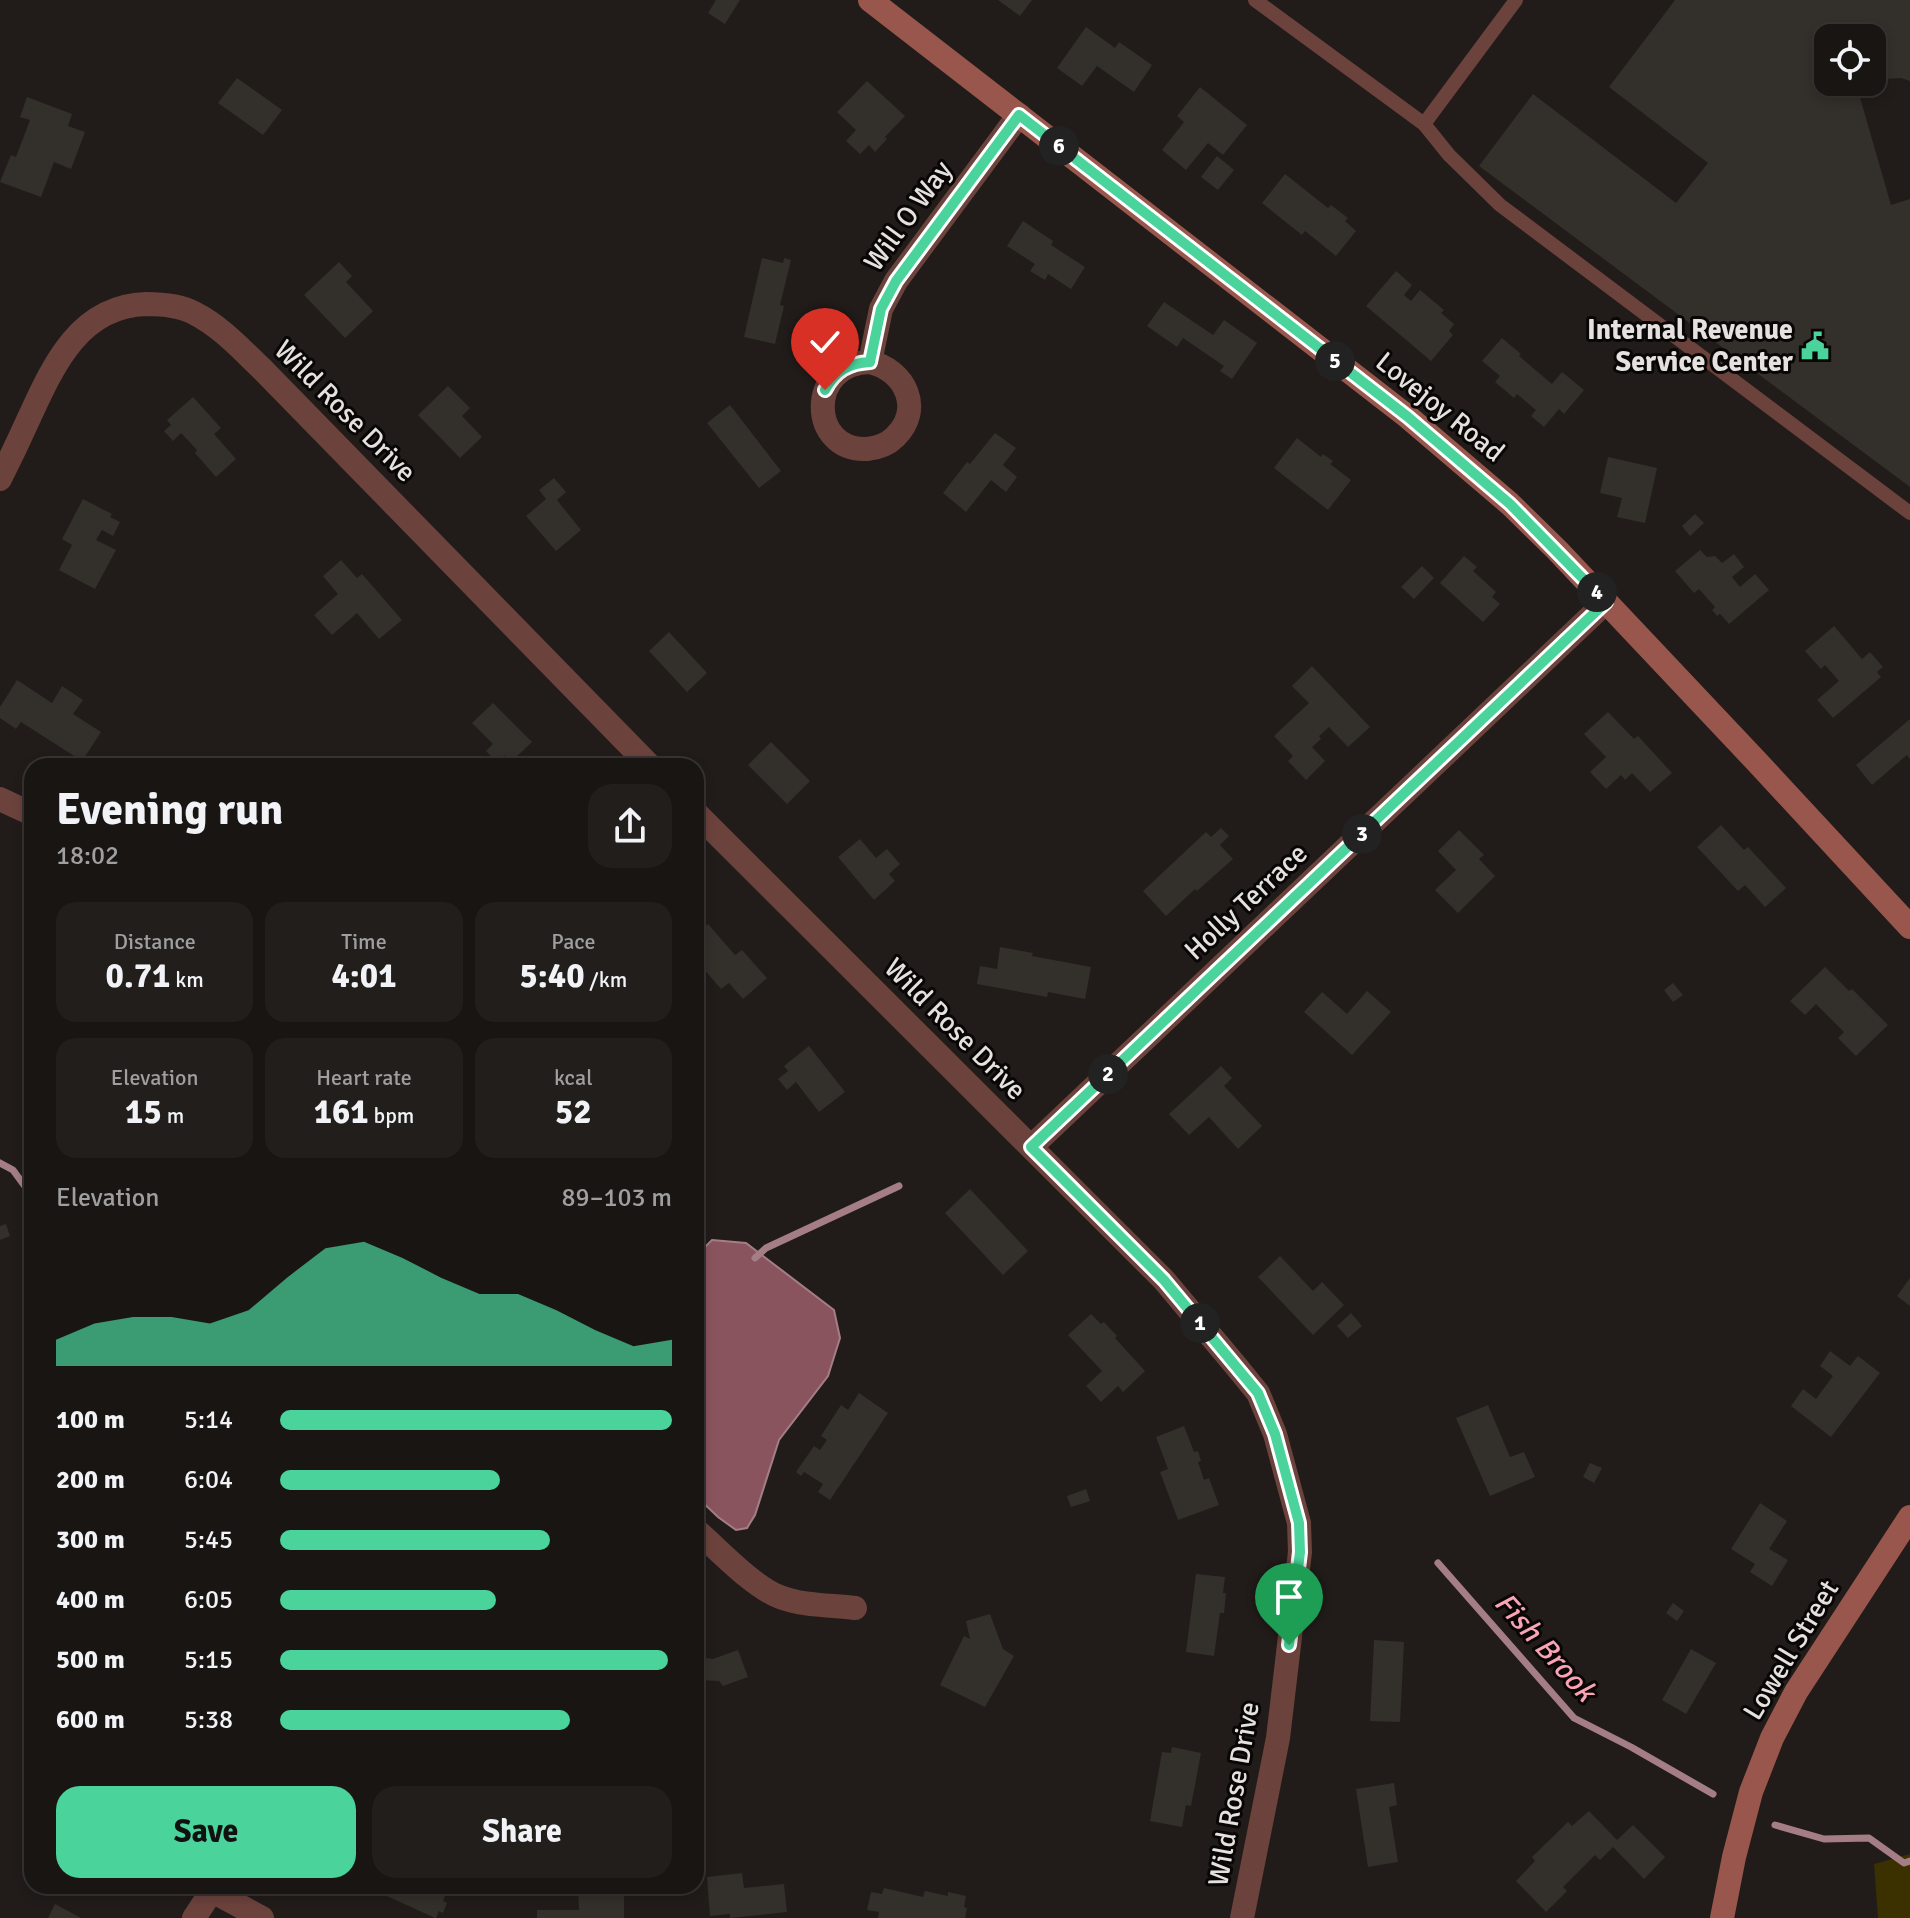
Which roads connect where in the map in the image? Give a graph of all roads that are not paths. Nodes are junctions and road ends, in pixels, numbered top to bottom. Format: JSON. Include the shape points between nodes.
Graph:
{"nodes":[{"id":1,"x":870,"y":0,"type":"edge"},
{"id":2,"x":1255,"y":0,"type":"edge"},
{"id":3,"x":1516,"y":0,"type":"edge"},
{"id":4,"x":1019,"y":115,"type":"junction"},
{"id":5,"x":1424,"y":124,"type":"junction"},
{"id":6,"x":870,"y":362,"type":"dead end"},
{"id":7,"x":0,"y":479,"type":"edge"},
{"id":8,"x":1910,"y":513,"type":"edge"},
{"id":9,"x":1606,"y":602,"type":"junction"},
{"id":10,"x":642,"y":758,"type":"edge"},
{"id":11,"x":0,"y":799,"type":"edge"},
{"id":12,"x":24,"y":810,"type":"edge"},
{"id":13,"x":704,"y":821,"type":"edge"},
{"id":14,"x":1910,"y":927,"type":"edge"},
{"id":15,"x":1031,"y":1147,"type":"junction"},
{"id":16,"x":1910,"y":1517,"type":"edge"},
{"id":17,"x":704,"y":1537,"type":"edge"},
{"id":18,"x":855,"y":1608,"type":"dead end"},
{"id":19,"x":210,"y":1894,"type":"edge"},
{"id":20,"x":224,"y":1894,"type":"edge"},
{"id":21,"x":194,"y":1918,"type":"edge"},
{"id":22,"x":262,"y":1918,"type":"edge"},
{"id":23,"x":1244,"y":1918,"type":"edge"},
{"id":24,"x":1722,"y":1918,"type":"edge"}],
"edges":[{"from":1,"to":4,"type":"main road","name":"Lovejoy Road"},
{"from":2,"to":5,"type":"lane"},
{"from":3,"to":5,"type":"lane"},
{"from":4,"to":6,"type":"street","name":"Will O Way","via":[[896,281],[881,309]]},
{"from":4,"to":9,"type":"main road","name":"Lovejoy Road","via":[[1408,417],[1510,504]]},
{"from":5,"to":8,"type":"lane","via":[[1500,205]]},
{"from":7,"to":10,"type":"street","name":"Wild Rose Drive","via":[[52,368],[70,342],[91,324],[130,305],[191,311],[216,326],[261,368]]},
{"from":9,"to":14,"type":"main road","name":"Lovejoy Road"},
{"from":9,"to":15,"type":"street","name":"Holly Terrace"},
{"from":11,"to":12,"type":"street"},
{"from":13,"to":15,"type":"street","name":"Wild Rose Drive"},
{"from":15,"to":23,"type":"street","name":"Wild Rose Drive","via":[[1164,1280],[1258,1393],[1275,1434],[1299,1523],[1300,1552],[1278,1738]]},
{"from":16,"to":24,"type":"main road","name":"Lowell Street","via":[[1796,1692],[1772,1738],[1751,1792]]},
{"from":17,"to":18,"type":"street","via":[[778,1597]]},
{"from":19,"to":21,"type":"street"},
{"from":20,"to":22,"type":"street"}]}
